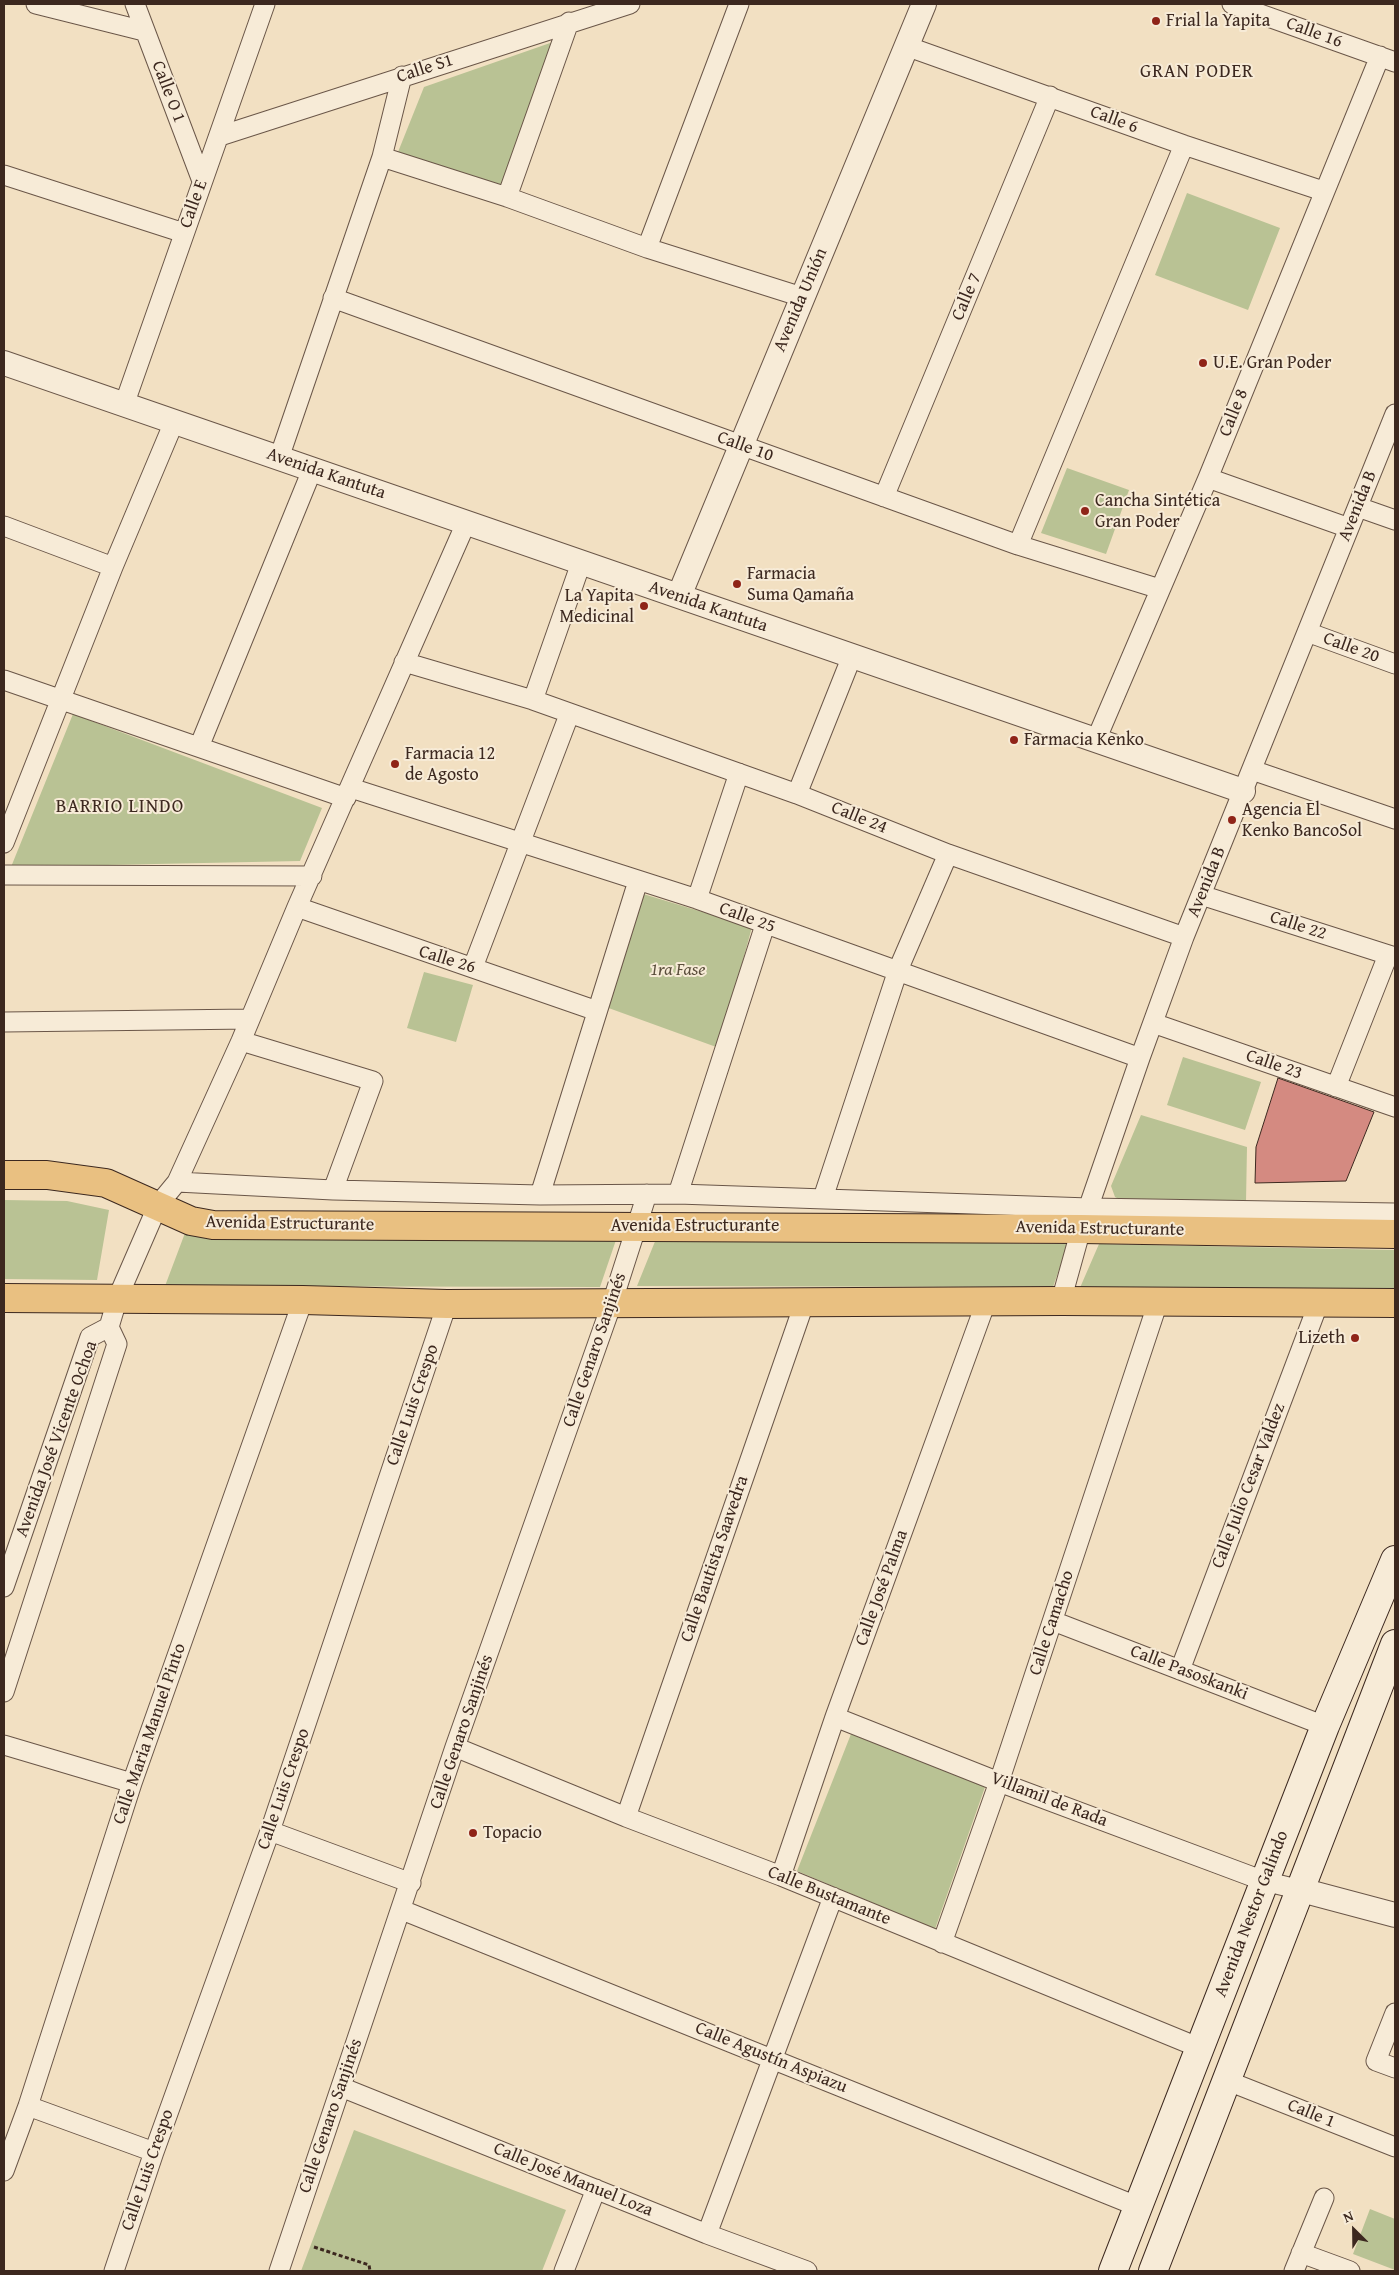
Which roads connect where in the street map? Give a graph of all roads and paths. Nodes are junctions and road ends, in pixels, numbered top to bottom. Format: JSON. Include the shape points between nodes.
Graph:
{"nodes":[{"id":1,"x":36,"y":4,"type":"edge"},
{"id":2,"x":135,"y":4,"type":"edge"},
{"id":3,"x":265,"y":4,"type":"edge"},
{"id":4,"x":630,"y":4,"type":"edge"},
{"id":5,"x":739,"y":4,"type":"edge"},
{"id":6,"x":924,"y":4,"type":"edge"},
{"id":7,"x":1232,"y":4,"type":"edge"},
{"id":8,"x":569,"y":22,"type":"junction"},
{"id":9,"x":144,"y":31,"type":"junction"},
{"id":10,"x":906,"y":46,"type":"junction"},
{"id":11,"x":1387,"y":59,"type":"edge"},
{"id":12,"x":402,"y":76,"type":"junction"},
{"id":13,"x":1050,"y":96,"type":"junction"},
{"id":14,"x":220,"y":136,"type":"junction"},
{"id":15,"x":1184,"y":145,"type":"junction"},
{"id":16,"x":382,"y":157,"type":"junction"},
{"id":17,"x":4,"y":175,"type":"edge"},
{"id":18,"x":202,"y":181,"type":"junction"},
{"id":19,"x":1323,"y":191,"type":"junction"},
{"id":20,"x":507,"y":197,"type":"junction"},
{"id":21,"x":184,"y":233,"type":"junction"},
{"id":22,"x":647,"y":248,"type":"junction"},
{"id":23,"x":802,"y":297,"type":"junction"},
{"id":24,"x":333,"y":298,"type":"junction"},
{"id":25,"x":4,"y":363,"type":"edge"},
{"id":26,"x":124,"y":405,"type":"junction"},
{"id":27,"x":1395,"y":414,"type":"edge"},
{"id":28,"x":174,"y":422,"type":"junction"},
{"id":29,"x":740,"y":446,"type":"junction"},
{"id":30,"x":279,"y":458,"type":"junction"},
{"id":31,"x":312,"y":470,"type":"junction"},
{"id":32,"x":1208,"y":478,"type":"junction"},
{"id":33,"x":884,"y":497,"type":"junction"},
{"id":34,"x":1358,"y":507,"type":"junction"},
{"id":35,"x":1395,"y":520,"type":"edge"},
{"id":36,"x":466,"y":523,"type":"junction"},
{"id":37,"x":4,"y":526,"type":"edge"},
{"id":38,"x":1349,"y":528,"type":"junction"},
{"id":39,"x":1018,"y":545,"type":"junction"},
{"id":40,"x":581,"y":563,"type":"junction"},
{"id":41,"x":113,"y":567,"type":"junction"},
{"id":42,"x":1160,"y":589,"type":"junction"},
{"id":43,"x":679,"y":596,"type":"junction"},
{"id":44,"x":1307,"y":632,"type":"junction"},
{"id":45,"x":852,"y":656,"type":"junction"},
{"id":46,"x":404,"y":662,"type":"junction"},
{"id":47,"x":1395,"y":664,"type":"edge"},
{"id":48,"x":4,"y":680,"type":"edge"},
{"id":49,"x":61,"y":699,"type":"junction"},
{"id":50,"x":534,"y":700,"type":"junction"},
{"id":51,"x":569,"y":714,"type":"junction"},
{"id":52,"x":1096,"y":740,"type":"junction"},
{"id":53,"x":199,"y":747,"type":"junction"},
{"id":54,"x":739,"y":773,"type":"junction"},
{"id":55,"x":1247,"y":780,"type":"junction"},
{"id":56,"x":349,"y":793,"type":"junction"},
{"id":57,"x":797,"y":794,"type":"junction"},
{"id":58,"x":1395,"y":819,"type":"edge"},
{"id":59,"x":4,"y":843,"type":"edge"},
{"id":60,"x":519,"y":844,"type":"junction"},
{"id":61,"x":948,"y":854,"type":"junction"},
{"id":62,"x":4,"y":875,"type":"edge"},
{"id":63,"x":312,"y":876,"type":"junction"},
{"id":64,"x":638,"y":881,"type":"junction"},
{"id":65,"x":1201,"y":896,"type":"junction"},
{"id":66,"x":697,"y":899,"type":"junction"},
{"id":67,"x":297,"y":907,"type":"junction"},
{"id":68,"x":765,"y":925,"type":"junction"},
{"id":69,"x":1184,"y":938,"type":"junction"},
{"id":70,"x":1391,"y":956,"type":"edge"},
{"id":71,"x":473,"y":967,"type":"junction"},
{"id":72,"x":898,"y":970,"type":"junction"},
{"id":73,"x":597,"y":1011,"type":"junction"},
{"id":74,"x":250,"y":1019,"type":"junction"},
{"id":75,"x":4,"y":1022,"type":"edge"},
{"id":76,"x":1153,"y":1023,"type":"junction"},
{"id":77,"x":241,"y":1041,"type":"junction"},
{"id":78,"x":1140,"y":1058,"type":"junction"},
{"id":79,"x":1336,"y":1087,"type":"junction"},
{"id":80,"x":1395,"y":1107,"type":"edge"},
{"id":81,"x":4,"y":1175,"type":"edge"},
{"id":82,"x":178,"y":1182,"type":"junction"},
{"id":83,"x":333,"y":1190,"type":"junction"},
{"id":84,"x":647,"y":1194,"type":"junction"},
{"id":85,"x":678,"y":1194,"type":"junction"},
{"id":86,"x":540,"y":1195,"type":"junction"},
{"id":87,"x":824,"y":1198,"type":"junction"},
{"id":88,"x":158,"y":1205,"type":"junction"},
{"id":89,"x":1395,"y":1213,"type":"edge"},
{"id":90,"x":1085,"y":1218,"type":"junction"},
{"id":91,"x":638,"y":1226,"type":"junction"},
{"id":92,"x":1395,"y":1234,"type":"edge"},
{"id":93,"x":118,"y":1297,"type":"junction"},
{"id":94,"x":4,"y":1298,"type":"edge"},
{"id":95,"x":303,"y":1300,"type":"junction"},
{"id":96,"x":1061,"y":1301,"type":"junction"},
{"id":97,"x":805,"y":1302,"type":"junction"},
{"id":98,"x":986,"y":1302,"type":"junction"},
{"id":99,"x":1158,"y":1302,"type":"junction"},
{"id":100,"x":1319,"y":1302,"type":"junction"},
{"id":101,"x":612,"y":1303,"type":"junction"},
{"id":102,"x":1395,"y":1303,"type":"edge"},
{"id":103,"x":447,"y":1304,"type":"junction"},
{"id":104,"x":109,"y":1327,"type":"junction"},
{"id":105,"x":1395,"y":1560,"type":"edge"},
{"id":106,"x":4,"y":1587,"type":"edge"},
{"id":107,"x":1053,"y":1621,"type":"junction"},
{"id":108,"x":1395,"y":1644,"type":"edge"},
{"id":109,"x":1180,"y":1670,"type":"junction"},
{"id":110,"x":4,"y":1692,"type":"edge"},
{"id":111,"x":834,"y":1718,"type":"junction"},
{"id":112,"x":1325,"y":1726,"type":"junction"},
{"id":113,"x":4,"y":1745,"type":"edge"},
{"id":114,"x":456,"y":1747,"type":"junction"},
{"id":115,"x":999,"y":1782,"type":"junction"},
{"id":116,"x":132,"y":1783,"type":"junction"},
{"id":117,"x":626,"y":1817,"type":"junction"},
{"id":118,"x":270,"y":1831,"type":"junction"},
{"id":119,"x":781,"y":1876,"type":"junction"},
{"id":120,"x":1264,"y":1880,"type":"junction"},
{"id":121,"x":411,"y":1882,"type":"junction"},
{"id":122,"x":1300,"y":1890,"type":"junction"},
{"id":123,"x":833,"y":1897,"type":"junction"},
{"id":124,"x":402,"y":1910,"type":"junction"},
{"id":125,"x":1395,"y":1916,"type":"edge"},
{"id":126,"x":942,"y":1943,"type":"junction"},
{"id":127,"x":1395,"y":2014,"type":"edge"},
{"id":128,"x":1200,"y":2048,"type":"junction"},
{"id":129,"x":773,"y":2059,"type":"junction"},
{"id":130,"x":1395,"y":2068,"type":"edge"},
{"id":131,"x":1228,"y":2080,"type":"junction"},
{"id":132,"x":341,"y":2087,"type":"junction"},
{"id":133,"x":28,"y":2106,"type":"junction"},
{"id":134,"x":1395,"y":2147,"type":"edge"},
{"id":135,"x":154,"y":2152,"type":"junction"},
{"id":136,"x":4,"y":2171,"type":"edge"},
{"id":137,"x":596,"y":2189,"type":"junction"},
{"id":138,"x":1324,"y":2198,"type":"dead end"},
{"id":139,"x":1139,"y":2207,"type":"junction"},
{"id":140,"x":707,"y":2234,"type":"junction"},
{"id":141,"x":314,"y":2247,"type":"dead end"},
{"id":142,"x":1301,"y":2253,"type":"junction"},
{"id":143,"x":773,"y":2265,"type":"edge"},
{"id":144,"x":115,"y":2271,"type":"edge"},
{"id":145,"x":279,"y":2271,"type":"edge"},
{"id":146,"x":370,"y":2271,"type":"edge"},
{"id":147,"x":564,"y":2271,"type":"edge"},
{"id":148,"x":807,"y":2271,"type":"edge"},
{"id":149,"x":1113,"y":2271,"type":"edge"},
{"id":150,"x":1153,"y":2271,"type":"edge"},
{"id":151,"x":1294,"y":2271,"type":"edge"},
{"id":152,"x":1350,"y":2271,"type":"edge"}],
"edges":[{"from":1,"to":9,"type":"street"},
{"from":2,"to":9,"type":"street","name":"Calle O 1"},
{"from":3,"to":14,"type":"street","name":"Calle E"},
{"from":4,"to":8,"type":"street","name":"Calle S1"},
{"from":5,"to":22,"type":"street"},
{"from":6,"to":10,"type":"street","name":"Avenida Unión"},
{"from":7,"to":11,"type":"street","name":"Calle 16"},
{"from":8,"to":12,"type":"street","name":"Calle S1"},
{"from":8,"to":20,"type":"street"},
{"from":9,"to":18,"type":"street","name":"Calle O 1"},
{"from":10,"to":13,"type":"street","name":"Calle 6"},
{"from":10,"to":23,"type":"street","name":"Avenida Unión"},
{"from":11,"to":19,"type":"street","name":"Calle 8"},
{"from":12,"to":14,"type":"street","name":"Calle S1"},
{"from":12,"to":16,"type":"street"},
{"from":13,"to":15,"type":"street","name":"Calle 6"},
{"from":13,"to":33,"type":"street","name":"Calle 7"},
{"from":14,"to":18,"type":"street","name":"Calle E"},
{"from":15,"to":19,"type":"street","name":"Calle 6"},
{"from":15,"to":39,"type":"street"},
{"from":16,"to":20,"type":"street"},
{"from":16,"to":24,"type":"street"},
{"from":17,"to":21,"type":"street"},
{"from":18,"to":21,"type":"street","name":"Calle E"},
{"from":19,"to":32,"type":"street","name":"Calle 8"},
{"from":20,"to":22,"type":"street"},
{"from":21,"to":26,"type":"street","name":"Calle E"},
{"from":22,"to":23,"type":"street"},
{"from":23,"to":29,"type":"street","name":"Avenida Unión"},
{"from":24,"to":29,"type":"street","name":"Calle 10"},
{"from":24,"to":30,"type":"street"},
{"from":25,"to":26,"type":"street","name":"Avenida Kantuta"},
{"from":26,"to":28,"type":"street","name":"Avenida Kantuta"},
{"from":27,"to":34,"type":"street","name":"Avenida B"},
{"from":28,"to":30,"type":"street","name":"Avenida Kantuta"},
{"from":28,"to":41,"type":"street"},
{"from":29,"to":33,"type":"street","name":"Calle 10"},
{"from":29,"to":43,"type":"street","name":"Avenida Unión"},
{"from":30,"to":31,"type":"street","name":"Avenida Kantuta"},
{"from":31,"to":36,"type":"street","name":"Avenida Kantuta"},
{"from":31,"to":53,"type":"street"},
{"from":32,"to":38,"type":"street"},
{"from":32,"to":42,"type":"street","name":"Calle 8"},
{"from":33,"to":39,"type":"street","name":"Calle 10"},
{"from":34,"to":35,"type":"street"},
{"from":34,"to":38,"type":"street","name":"Avenida B"},
{"from":36,"to":40,"type":"street","name":"Avenida Kantuta"},
{"from":36,"to":46,"type":"street"},
{"from":37,"to":41,"type":"street"},
{"from":38,"to":44,"type":"street","name":"Avenida B"},
{"from":39,"to":42,"type":"street","name":"Calle 10"},
{"from":40,"to":43,"type":"street","name":"Avenida Kantuta"},
{"from":40,"to":50,"type":"street"},
{"from":41,"to":49,"type":"street"},
{"from":42,"to":52,"type":"street","name":"Calle 8"},
{"from":43,"to":45,"type":"street","name":"Avenida Kantuta"},
{"from":44,"to":47,"type":"street","name":"Calle 20"},
{"from":44,"to":55,"type":"street","name":"Avenida B"},
{"from":45,"to":52,"type":"street","name":"Avenida Kantuta"},
{"from":45,"to":57,"type":"street"},
{"from":46,"to":50,"type":"street","name":"Calle 24"},
{"from":46,"to":56,"type":"street"},
{"from":48,"to":49,"type":"street","name":"Calle 25"},
{"from":49,"to":53,"type":"street","name":"Calle 25"},
{"from":49,"to":59,"type":"street"},
{"from":50,"to":51,"type":"street","name":"Calle 24"},
{"from":51,"to":54,"type":"street","name":"Calle 24"},
{"from":51,"to":60,"type":"street"},
{"from":52,"to":55,"type":"street","name":"Avenida Kantuta"},
{"from":53,"to":56,"type":"street","name":"Calle 25"},
{"from":54,"to":57,"type":"street","name":"Calle 24"},
{"from":54,"to":66,"type":"street"},
{"from":55,"to":58,"type":"street"},
{"from":55,"to":65,"type":"street","name":"Avenida B"},
{"from":56,"to":60,"type":"street","name":"Calle 25"},
{"from":56,"to":63,"type":"street"},
{"from":57,"to":61,"type":"street","name":"Calle 24"},
{"from":60,"to":64,"type":"street","name":"Calle 25"},
{"from":60,"to":71,"type":"street"},
{"from":61,"to":69,"type":"street","name":"Calle 24"},
{"from":61,"to":72,"type":"street"},
{"from":62,"to":63,"type":"street"},
{"from":63,"to":67,"type":"street"},
{"from":64,"to":66,"type":"street","name":"Calle 25"},
{"from":64,"to":73,"type":"street"},
{"from":65,"to":69,"type":"street","name":"Avenida B"},
{"from":65,"to":70,"type":"street","name":"Calle 22"},
{"from":66,"to":68,"type":"street","name":"Calle 25"},
{"from":67,"to":71,"type":"street","name":"Calle 26"},
{"from":67,"to":74,"type":"street"},
{"from":68,"to":72,"type":"street","name":"Calle 25"},
{"from":68,"to":85,"type":"street"},
{"from":69,"to":76,"type":"street","name":"Avenida B"},
{"from":70,"to":79,"type":"street"},
{"from":71,"to":73,"type":"street","name":"Calle 26"},
{"from":72,"to":78,"type":"street","name":"Calle 25"},
{"from":72,"to":87,"type":"street"},
{"from":73,"to":86,"type":"street"},
{"from":74,"to":75,"type":"street"},
{"from":74,"to":77,"type":"street"},
{"from":76,"to":78,"type":"street","name":"Avenida B"},
{"from":76,"to":79,"type":"street","name":"Calle 23"},
{"from":77,"to":82,"type":"street"},
{"from":77,"to":83,"type":"street","via":[[373,1081]]},
{"from":78,"to":90,"type":"street","name":"Avenida B"},
{"from":79,"to":80,"type":"street","name":"Calle 23"},
{"from":81,"to":88,"type":"main road","name":"Avenida Estructurante","via":[[47,1175],[106,1183]]},
{"from":82,"to":83,"type":"street","name":"Avenida Estructurante"},
{"from":82,"to":88,"type":"street"},
{"from":83,"to":86,"type":"street","name":"Avenida Estructurante"},
{"from":84,"to":85,"type":"street","name":"Avenida Estructurante"},
{"from":84,"to":86,"type":"street","name":"Avenida Estructurante"},
{"from":84,"to":91,"type":"street","name":"Calle Genaro Sanjinés"},
{"from":85,"to":87,"type":"street","name":"Avenida Estructurante"},
{"from":87,"to":90,"type":"street","name":"Avenida Estructurante"},
{"from":88,"to":91,"type":"main road","name":"Avenida Estructurante","via":[[191,1221],[213,1225]]},
{"from":88,"to":93,"type":"street"},
{"from":89,"to":90,"type":"street","name":"Avenida Estructurante"},
{"from":90,"to":91,"type":"main road","name":"Avenida Estructurante"},
{"from":90,"to":92,"type":"main road","name":"Avenida Estructurante"},
{"from":90,"to":96,"type":"street","name":"Avenida B"},
{"from":91,"to":101,"type":"street","name":"Calle Genaro Sanjinés"},
{"from":93,"to":94,"type":"main road"},
{"from":93,"to":95,"type":"main road"},
{"from":93,"to":104,"type":"street"},
{"from":95,"to":103,"type":"main road"},
{"from":95,"to":116,"type":"street","name":"Calle Maria Manuel Pinto"},
{"from":96,"to":98,"type":"main road"},
{"from":96,"to":99,"type":"main road"},
{"from":97,"to":98,"type":"main road"},
{"from":97,"to":101,"type":"main road"},
{"from":97,"to":117,"type":"street","name":"Calle Bautista Saavedra"},
{"from":98,"to":111,"type":"street","name":"Calle José Palma"},
{"from":99,"to":100,"type":"main road"},
{"from":99,"to":107,"type":"street","name":"Calle Camacho"},
{"from":100,"to":102,"type":"main road"},
{"from":100,"to":109,"type":"street","name":"Calle Julio Cesar Valdez"},
{"from":101,"to":103,"type":"main road"},
{"from":101,"to":114,"type":"street","name":"Calle Genaro Sanjinés"},
{"from":103,"to":118,"type":"street","name":"Calle Luis Crespo"},
{"from":104,"to":106,"type":"street","name":"Avenida José Vicente Ochoa","via":[[90,1337]]},
{"from":104,"to":110,"type":"street","via":[[117,1344]]},
{"from":105,"to":112,"type":"main road","name":"Avenida Nestor Galindo"},
{"from":107,"to":109,"type":"street","name":"Calle Pasoskanki"},
{"from":107,"to":115,"type":"street","name":"Calle Camacho"},
{"from":108,"to":122,"type":"main road","name":"Avenida Nestor Galindo"},
{"from":109,"to":112,"type":"street","name":"Calle Pasoskanki"},
{"from":111,"to":115,"type":"street","name":"Villamil de Rada"},
{"from":111,"to":119,"type":"street","name":"Calle José Palma"},
{"from":112,"to":120,"type":"main road","name":"Avenida Nestor Galindo"},
{"from":113,"to":116,"type":"street"},
{"from":114,"to":117,"type":"street","name":"Calle Bustamante"},
{"from":114,"to":121,"type":"street","name":"Calle Genaro Sanjinés"},
{"from":115,"to":120,"type":"street","name":"Villamil de Rada"},
{"from":115,"to":126,"type":"street","name":"Calle Camacho"},
{"from":116,"to":133,"type":"street","name":"Calle Maria Manuel Pinto"},
{"from":117,"to":119,"type":"street","name":"Calle Bustamante"},
{"from":118,"to":121,"type":"street"},
{"from":118,"to":135,"type":"street","name":"Calle Luis Crespo"},
{"from":119,"to":123,"type":"street","name":"Calle Bustamante"},
{"from":120,"to":122,"type":"street","name":"Villamil de Rada"},
{"from":120,"to":128,"type":"main road","name":"Avenida Nestor Galindo"},
{"from":121,"to":124,"type":"street","name":"Calle Genaro Sanjinés"},
{"from":122,"to":125,"type":"street"},
{"from":122,"to":131,"type":"main road","name":"Avenida Nestor Galindo"},
{"from":123,"to":126,"type":"street","name":"Calle Bustamante"},
{"from":123,"to":129,"type":"street"},
{"from":124,"to":129,"type":"street","name":"Calle Agustín Aspiazu"},
{"from":124,"to":132,"type":"street","name":"Calle Genaro Sanjinés"},
{"from":126,"to":128,"type":"street","name":"Calle Bustamante"},
{"from":127,"to":130,"type":"street","via":[[1376,2061]]},
{"from":128,"to":139,"type":"main road","name":"Avenida Nestor Galindo"},
{"from":129,"to":139,"type":"street","name":"Calle Agustín Aspiazu"},
{"from":129,"to":140,"type":"street"},
{"from":131,"to":134,"type":"street","name":"Calle 1"},
{"from":131,"to":150,"type":"main road","name":"Avenida Nestor Galindo"},
{"from":132,"to":137,"type":"street","name":"Calle José Manuel Loza"},
{"from":132,"to":145,"type":"street","name":"Calle Genaro Sanjinés"},
{"from":133,"to":135,"type":"street"},
{"from":133,"to":136,"type":"street","name":"Calle Maria Manuel Pinto"},
{"from":135,"to":144,"type":"street","name":"Calle Luis Crespo"},
{"from":137,"to":140,"type":"street","name":"Calle José Manuel Loza"},
{"from":137,"to":147,"type":"street"},
{"from":138,"to":142,"type":"street"},
{"from":139,"to":149,"type":"main road","name":"Avenida Nestor Galindo"},
{"from":140,"to":143,"type":"street","name":"Calle José Manuel Loza"},
{"from":141,"to":146,"type":"path","via":[[369,2265]]},
{"from":142,"to":151,"type":"street"},
{"from":142,"to":152,"type":"street"},
{"from":143,"to":148,"type":"street","name":"Calle José Manuel Loza"}]}
